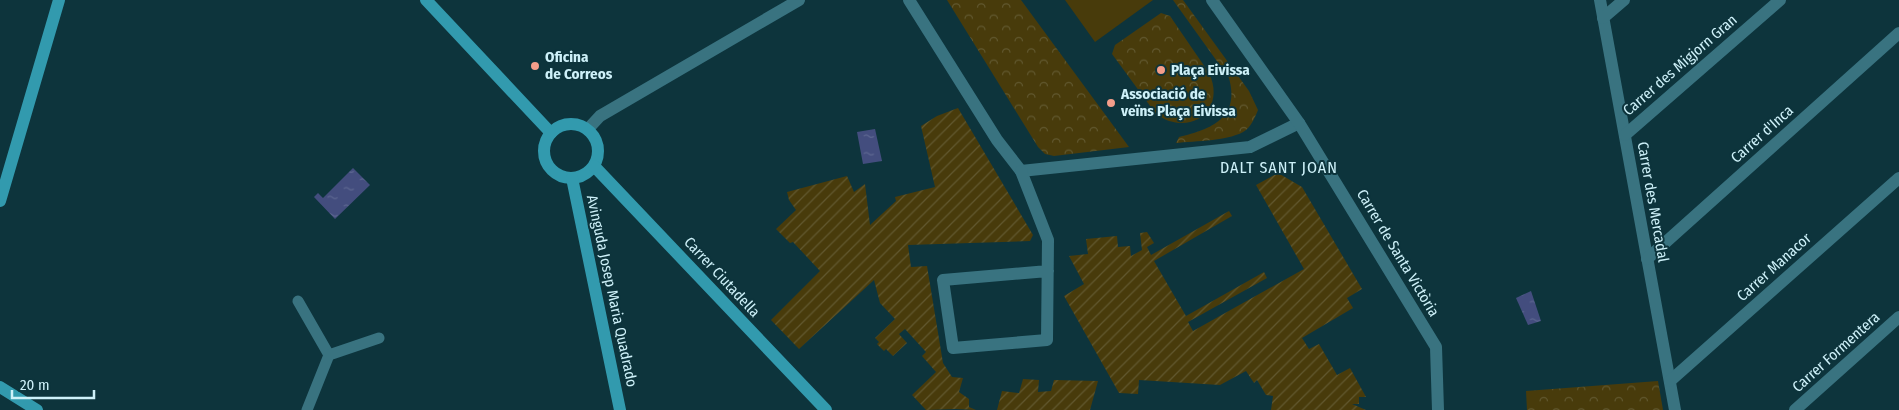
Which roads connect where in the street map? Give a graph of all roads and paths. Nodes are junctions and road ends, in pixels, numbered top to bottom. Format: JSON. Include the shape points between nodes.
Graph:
{"nodes":[{"id":1,"x":59,"y":0,"type":"edge"},
{"id":2,"x":426,"y":0,"type":"edge"},
{"id":3,"x":799,"y":0,"type":"edge"},
{"id":4,"x":909,"y":0,"type":"edge"},
{"id":5,"x":1212,"y":0,"type":"edge"},
{"id":6,"x":1600,"y":0,"type":"edge"},
{"id":7,"x":1624,"y":0,"type":"edge"},
{"id":8,"x":1780,"y":0,"type":"edge"},
{"id":9,"x":1603,"y":18,"type":"junction"},
{"id":10,"x":1899,"y":33,"type":"edge"},
{"id":11,"x":1299,"y":123,"type":"junction"},
{"id":12,"x":588,"y":129,"type":"junction"},
{"id":13,"x":551,"y":133,"type":"junction"},
{"id":14,"x":1625,"y":136,"type":"junction"},
{"id":15,"x":594,"y":166,"type":"junction"},
{"id":16,"x":1021,"y":171,"type":"junction"},
{"id":17,"x":572,"y":178,"type":"junction"},
{"id":18,"x":1899,"y":178,"type":"edge"},
{"id":19,"x":0,"y":201,"type":"edge"},
{"id":20,"x":1647,"y":259,"type":"junction"},
{"id":21,"x":1048,"y":271,"type":"junction"},
{"id":22,"x":298,"y":301,"type":"dead end"},
{"id":23,"x":1899,"y":317,"type":"edge"},
{"id":24,"x":379,"y":338,"type":"dead end"},
{"id":25,"x":329,"y":355,"type":"junction"},
{"id":26,"x":1670,"y":381,"type":"junction"},
{"id":27,"x":0,"y":387,"type":"edge"},
{"id":28,"x":37,"y":410,"type":"edge"},
{"id":29,"x":307,"y":410,"type":"edge"},
{"id":30,"x":620,"y":410,"type":"edge"},
{"id":31,"x":826,"y":410,"type":"edge"},
{"id":32,"x":1438,"y":410,"type":"edge"},
{"id":33,"x":1675,"y":410,"type":"edge"},
{"id":34,"x":1795,"y":410,"type":"edge"}],
"edges":[{"from":1,"to":19,"type":"street"},
{"from":2,"to":13,"type":"street"},
{"from":3,"to":12,"type":"street","via":[[600,116]]},
{"from":4,"to":16,"type":"street","via":[[997,140]]},
{"from":5,"to":11,"type":"street","name":"Carrer de Santa Victòria"},
{"from":6,"to":9,"type":"street","name":"Carrer des Mercadal"},
{"from":7,"to":9,"type":"street"},
{"from":8,"to":14,"type":"street","name":"Carrer des Migjorn Gran"},
{"from":9,"to":14,"type":"street","name":"Carrer des Mercadal"},
{"from":10,"to":20,"type":"street","name":"Carrer d'Inca"},
{"from":11,"to":16,"type":"street","via":[[1250,147]]},
{"from":11,"to":32,"type":"street","name":"Carrer de Santa Victòria","via":[[1436,347]]},
{"from":12,"to":13,"type":"street","via":[[564,124]]},
{"from":12,"to":15,"type":"street","via":[[597,142],[598,158]]},
{"from":13,"to":17,"type":"street","via":[[546,140],[545,158],[556,172]]},
{"from":14,"to":20,"type":"street","name":"Carrer des Mercadal"},
{"from":15,"to":17,"type":"street"},
{"from":15,"to":31,"type":"street","name":"Carrer Ciutadella"},
{"from":16,"to":21,"type":"street","via":[[1048,240]]},
{"from":17,"to":30,"type":"street","name":"Avinguda Josep Maria Quadrado"},
{"from":18,"to":26,"type":"street","name":"Carrer Manacor"},
{"from":20,"to":26,"type":"street","name":"Carrer des Mercadal"},
{"from":21,"to":21,"type":"street","via":[[943,280],[953,348],[1047,340]]},
{"from":22,"to":25,"type":"lane"},
{"from":23,"to":34,"type":"street","name":"Carrer Formentera"},
{"from":24,"to":25,"type":"lane"},
{"from":25,"to":29,"type":"lane"},
{"from":26,"to":33,"type":"street","name":"Carrer des Mercadal"},
{"from":27,"to":28,"type":"street"}]}
